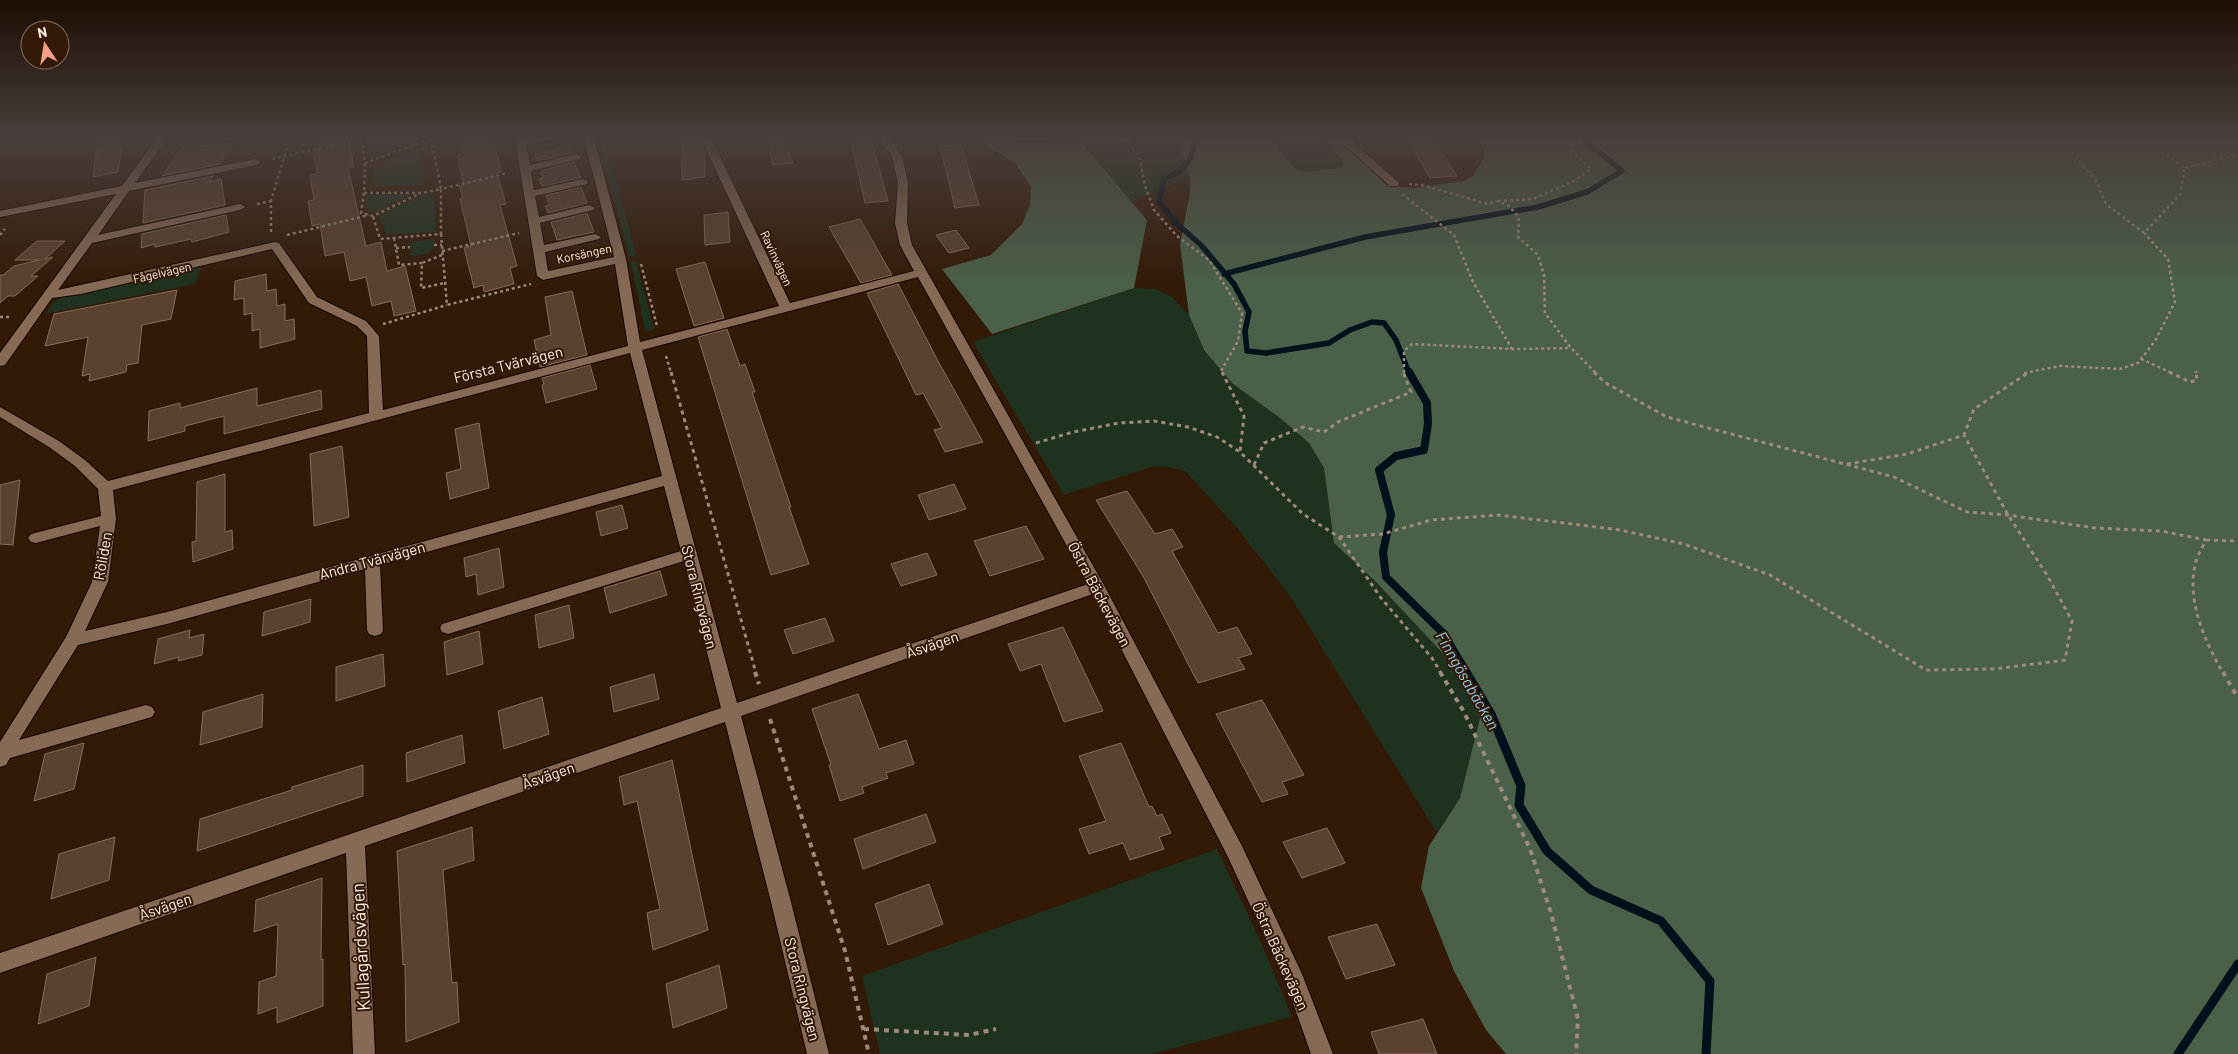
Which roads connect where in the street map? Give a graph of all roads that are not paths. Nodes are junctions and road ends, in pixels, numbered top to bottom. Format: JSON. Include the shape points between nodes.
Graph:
{"nodes":[{"id":1,"x":131,"y":187,"type":"edge"},
{"id":2,"x":529,"y":187,"type":"edge"},
{"id":3,"x":560,"y":187,"type":"edge"},
{"id":4,"x":602,"y":187,"type":"edge"},
{"id":5,"x":729,"y":187,"type":"edge"},
{"id":6,"x":903,"y":187,"type":"edge"},
{"id":7,"x":127,"y":188,"type":"junction"},
{"id":8,"x":530,"y":194,"type":"junction"},
{"id":9,"x":240,"y":207,"type":"dead end"},
{"id":10,"x":589,"y":208,"type":"dead end"},
{"id":11,"x":0,"y":214,"type":"edge"},
{"id":12,"x":535,"y":225,"type":"junction"},
{"id":13,"x":595,"y":237,"type":"dead end"},
{"id":14,"x":89,"y":240,"type":"junction"},
{"id":15,"x":539,"y":250,"type":"junction"},
{"id":16,"x":620,"y":259,"type":"junction"},
{"id":17,"x":920,"y":273,"type":"junction"},
{"id":18,"x":49,"y":295,"type":"junction"},
{"id":19,"x":786,"y":308,"type":"junction"},
{"id":20,"x":635,"y":348,"type":"junction"},
{"id":21,"x":0,"y":362,"type":"edge"},
{"id":22,"x":0,"y":411,"type":"edge"},
{"id":23,"x":376,"y":415,"type":"junction"},
{"id":24,"x":670,"y":479,"type":"junction"},
{"id":25,"x":105,"y":487,"type":"junction"},
{"id":26,"x":108,"y":519,"type":"junction"},
{"id":27,"x":36,"y":538,"type":"dead end"},
{"id":28,"x":689,"y":554,"type":"junction"},
{"id":29,"x":372,"y":560,"type":"junction"},
{"id":30,"x":1097,"y":588,"type":"junction"},
{"id":31,"x":448,"y":628,"type":"dead end"},
{"id":32,"x":374,"y":630,"type":"dead end"},
{"id":33,"x":73,"y":640,"type":"junction"},
{"id":34,"x":146,"y":712,"type":"dead end"},
{"id":35,"x":730,"y":713,"type":"junction"},
{"id":36,"x":2,"y":756,"type":"edge"},
{"id":37,"x":355,"y":840,"type":"junction"},
{"id":38,"x":0,"y":963,"type":"edge"},
{"id":39,"x":364,"y":1054,"type":"edge"},
{"id":40,"x":818,"y":1054,"type":"edge"},
{"id":41,"x":1322,"y":1054,"type":"edge"}],
"edges":[{"from":1,"to":7,"type":"street"},
{"from":2,"to":8,"type":"street","name":"Korsängen"},
{"from":3,"to":8,"type":"street"},
{"from":4,"to":16,"type":"street","name":"Stora Ringvägen"},
{"from":5,"to":19,"type":"street","name":"Ravinvägen"},
{"from":6,"to":17,"type":"street","name":"Östra Bäckevägen","via":[[902,234]]},
{"from":7,"to":11,"type":"street"},
{"from":7,"to":14,"type":"street"},
{"from":8,"to":12,"type":"street","name":"Korsängen"},
{"from":9,"to":14,"type":"street"},
{"from":10,"to":12,"type":"street"},
{"from":12,"to":15,"type":"street","name":"Korsängen"},
{"from":13,"to":15,"type":"street"},
{"from":14,"to":18,"type":"street"},
{"from":15,"to":16,"type":"street","name":"Korsängen","via":[[543,276]]},
{"from":16,"to":20,"type":"street","name":"Stora Ringvägen"},
{"from":17,"to":19,"type":"street","name":"Första Tvärvägen"},
{"from":17,"to":30,"type":"street","name":"Östra Bäckevägen"},
{"from":18,"to":21,"type":"street"},
{"from":18,"to":23,"type":"street","name":"Fågelvägen","via":[[90,288],[274,242],[313,300],[368,328],[373,336]]},
{"from":19,"to":20,"type":"street","name":"Första Tvärvägen"},
{"from":20,"to":23,"type":"street","name":"Första Tvärvägen"},
{"from":20,"to":24,"type":"street","name":"Stora Ringvägen"},
{"from":22,"to":25,"type":"street","via":[[54,444]]},
{"from":23,"to":25,"type":"street","name":"Första Tvärvägen"},
{"from":24,"to":28,"type":"street","name":"Stora Ringvägen"},
{"from":24,"to":29,"type":"street","name":"Andra Tvärvägen"},
{"from":25,"to":26,"type":"street","name":"Röliden"},
{"from":26,"to":27,"type":"street"},
{"from":26,"to":33,"type":"street","name":"Röliden","via":[[100,582]]},
{"from":28,"to":31,"type":"street"},
{"from":28,"to":35,"type":"street","name":"Stora Ringvägen"},
{"from":29,"to":32,"type":"street"},
{"from":29,"to":33,"type":"street","name":"Andra Tvärvägen","via":[[166,618]]},
{"from":30,"to":35,"type":"street","name":"Åsvägen"},
{"from":30,"to":41,"type":"street","name":"Östra Bäckevägen","via":[[1235,852],[1295,981]]},
{"from":33,"to":36,"type":"street","name":"Röliden"},
{"from":34,"to":36,"type":"street"},
{"from":35,"to":37,"type":"street","name":"Åsvägen"},
{"from":35,"to":40,"type":"street","name":"Stora Ringvägen","via":[[796,958]]},
{"from":37,"to":38,"type":"street","name":"Åsvägen"},
{"from":37,"to":39,"type":"street","name":"Kullagårdsvägen"}]}
